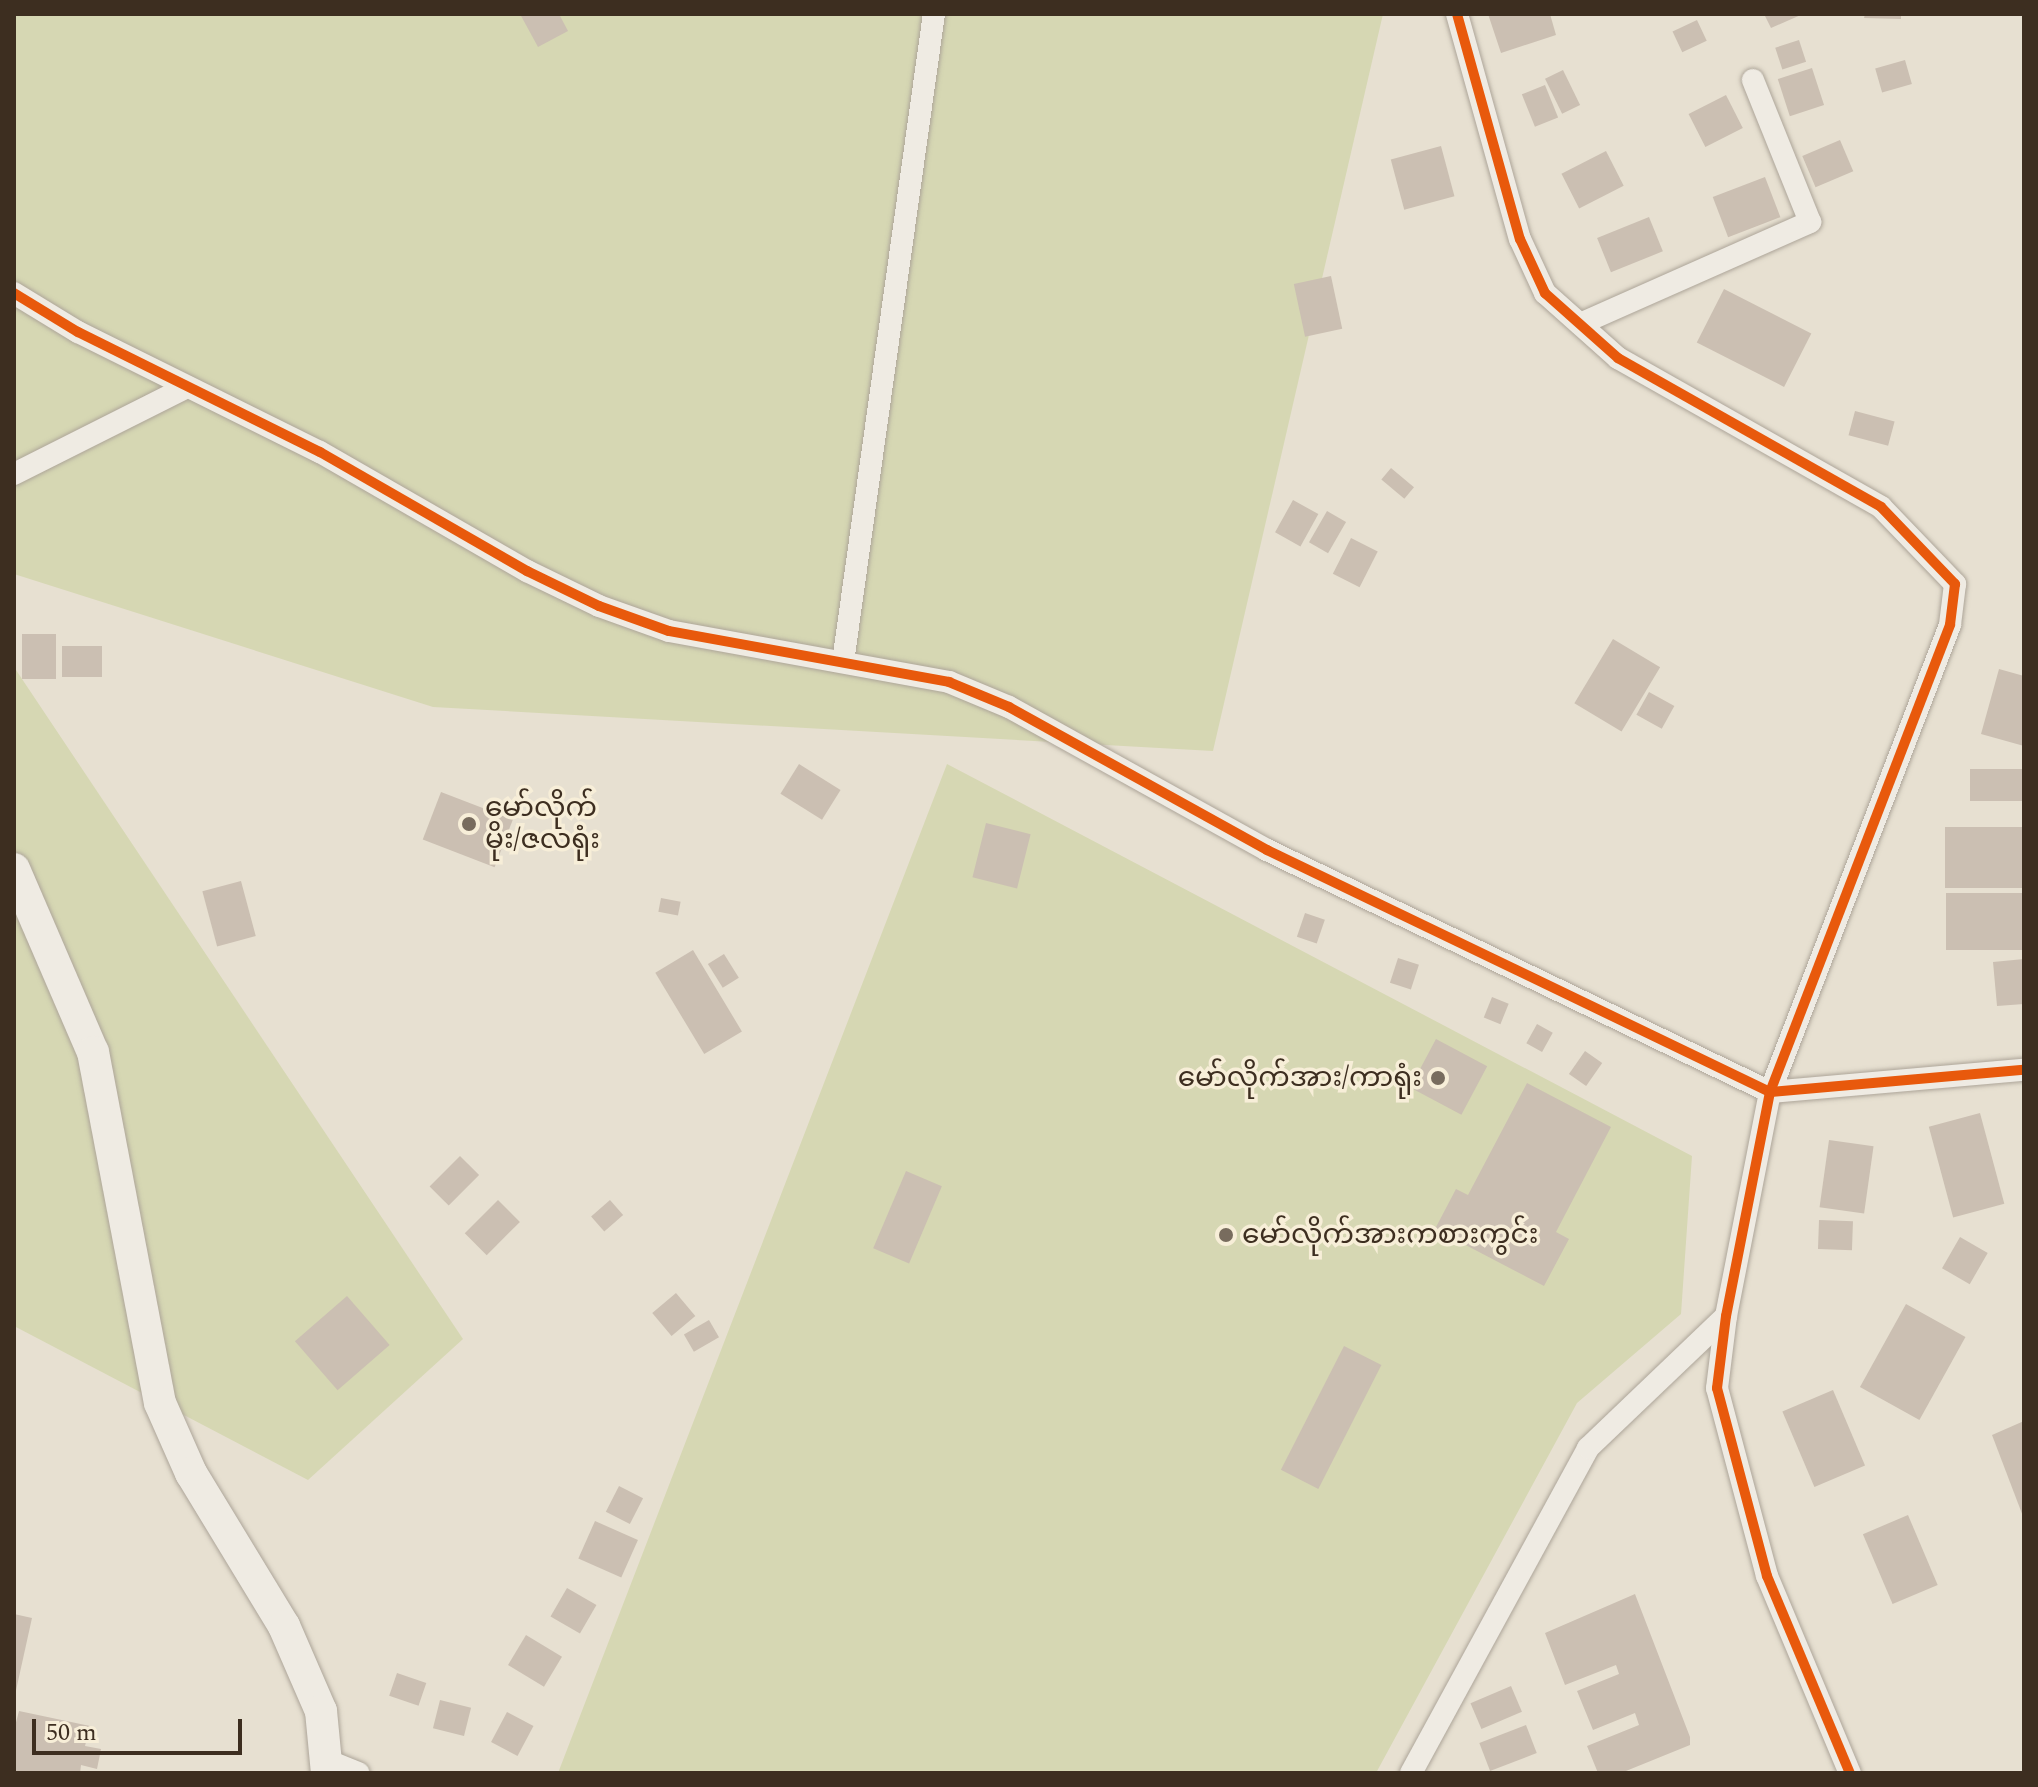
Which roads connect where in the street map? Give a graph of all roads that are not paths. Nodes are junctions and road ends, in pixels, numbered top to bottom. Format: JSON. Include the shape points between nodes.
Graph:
{"nodes":[{"id":1,"x":934,"y":14,"type":"edge"},
{"id":2,"x":1457,"y":14,"type":"edge"},
{"id":3,"x":1753,"y":80,"type":"dead end"},
{"id":4,"x":14,"y":293,"type":"edge"},
{"id":5,"x":1580,"y":324,"type":"junction"},
{"id":6,"x":187,"y":387,"type":"junction"},
{"id":7,"x":14,"y":474,"type":"edge"},
{"id":8,"x":843,"y":662,"type":"junction"},
{"id":9,"x":14,"y":869,"type":"edge"},
{"id":10,"x":2024,"y":1070,"type":"edge"},
{"id":11,"x":1770,"y":1092,"type":"junction"},
{"id":12,"x":1726,"y":1316,"type":"junction"},
{"id":13,"x":327,"y":1766,"type":"edge"},
{"id":14,"x":359,"y":1773,"type":"edge"},
{"id":15,"x":1411,"y":1773,"type":"edge"},
{"id":16,"x":1850,"y":1773,"type":"edge"}],
"edges":[{"from":1,"to":8,"type":"street"},
{"from":2,"to":5,"type":"street","via":[[1520,239],[1545,293]]},
{"from":3,"to":5,"type":"street","via":[[1810,222]]},
{"from":4,"to":6,"type":"street"},
{"from":5,"to":11,"type":"street","via":[[1618,358],[1881,507],[1955,584],[1950,625]]},
{"from":6,"to":7,"type":"street"},
{"from":6,"to":8,"type":"street","via":[[320,452],[527,571],[599,606],[669,631]]},
{"from":8,"to":11,"type":"street","via":[[949,682],[1009,707],[1267,850]]},
{"from":9,"to":13,"type":"main road","via":[[93,1052],[160,1403],[191,1473],[284,1626],[321,1711]]},
{"from":10,"to":11,"type":"street"},
{"from":11,"to":12,"type":"street"},
{"from":12,"to":15,"type":"street","via":[[1588,1448]]},
{"from":12,"to":16,"type":"street","via":[[1717,1388],[1767,1576]]},
{"from":13,"to":14,"type":"street"}]}
